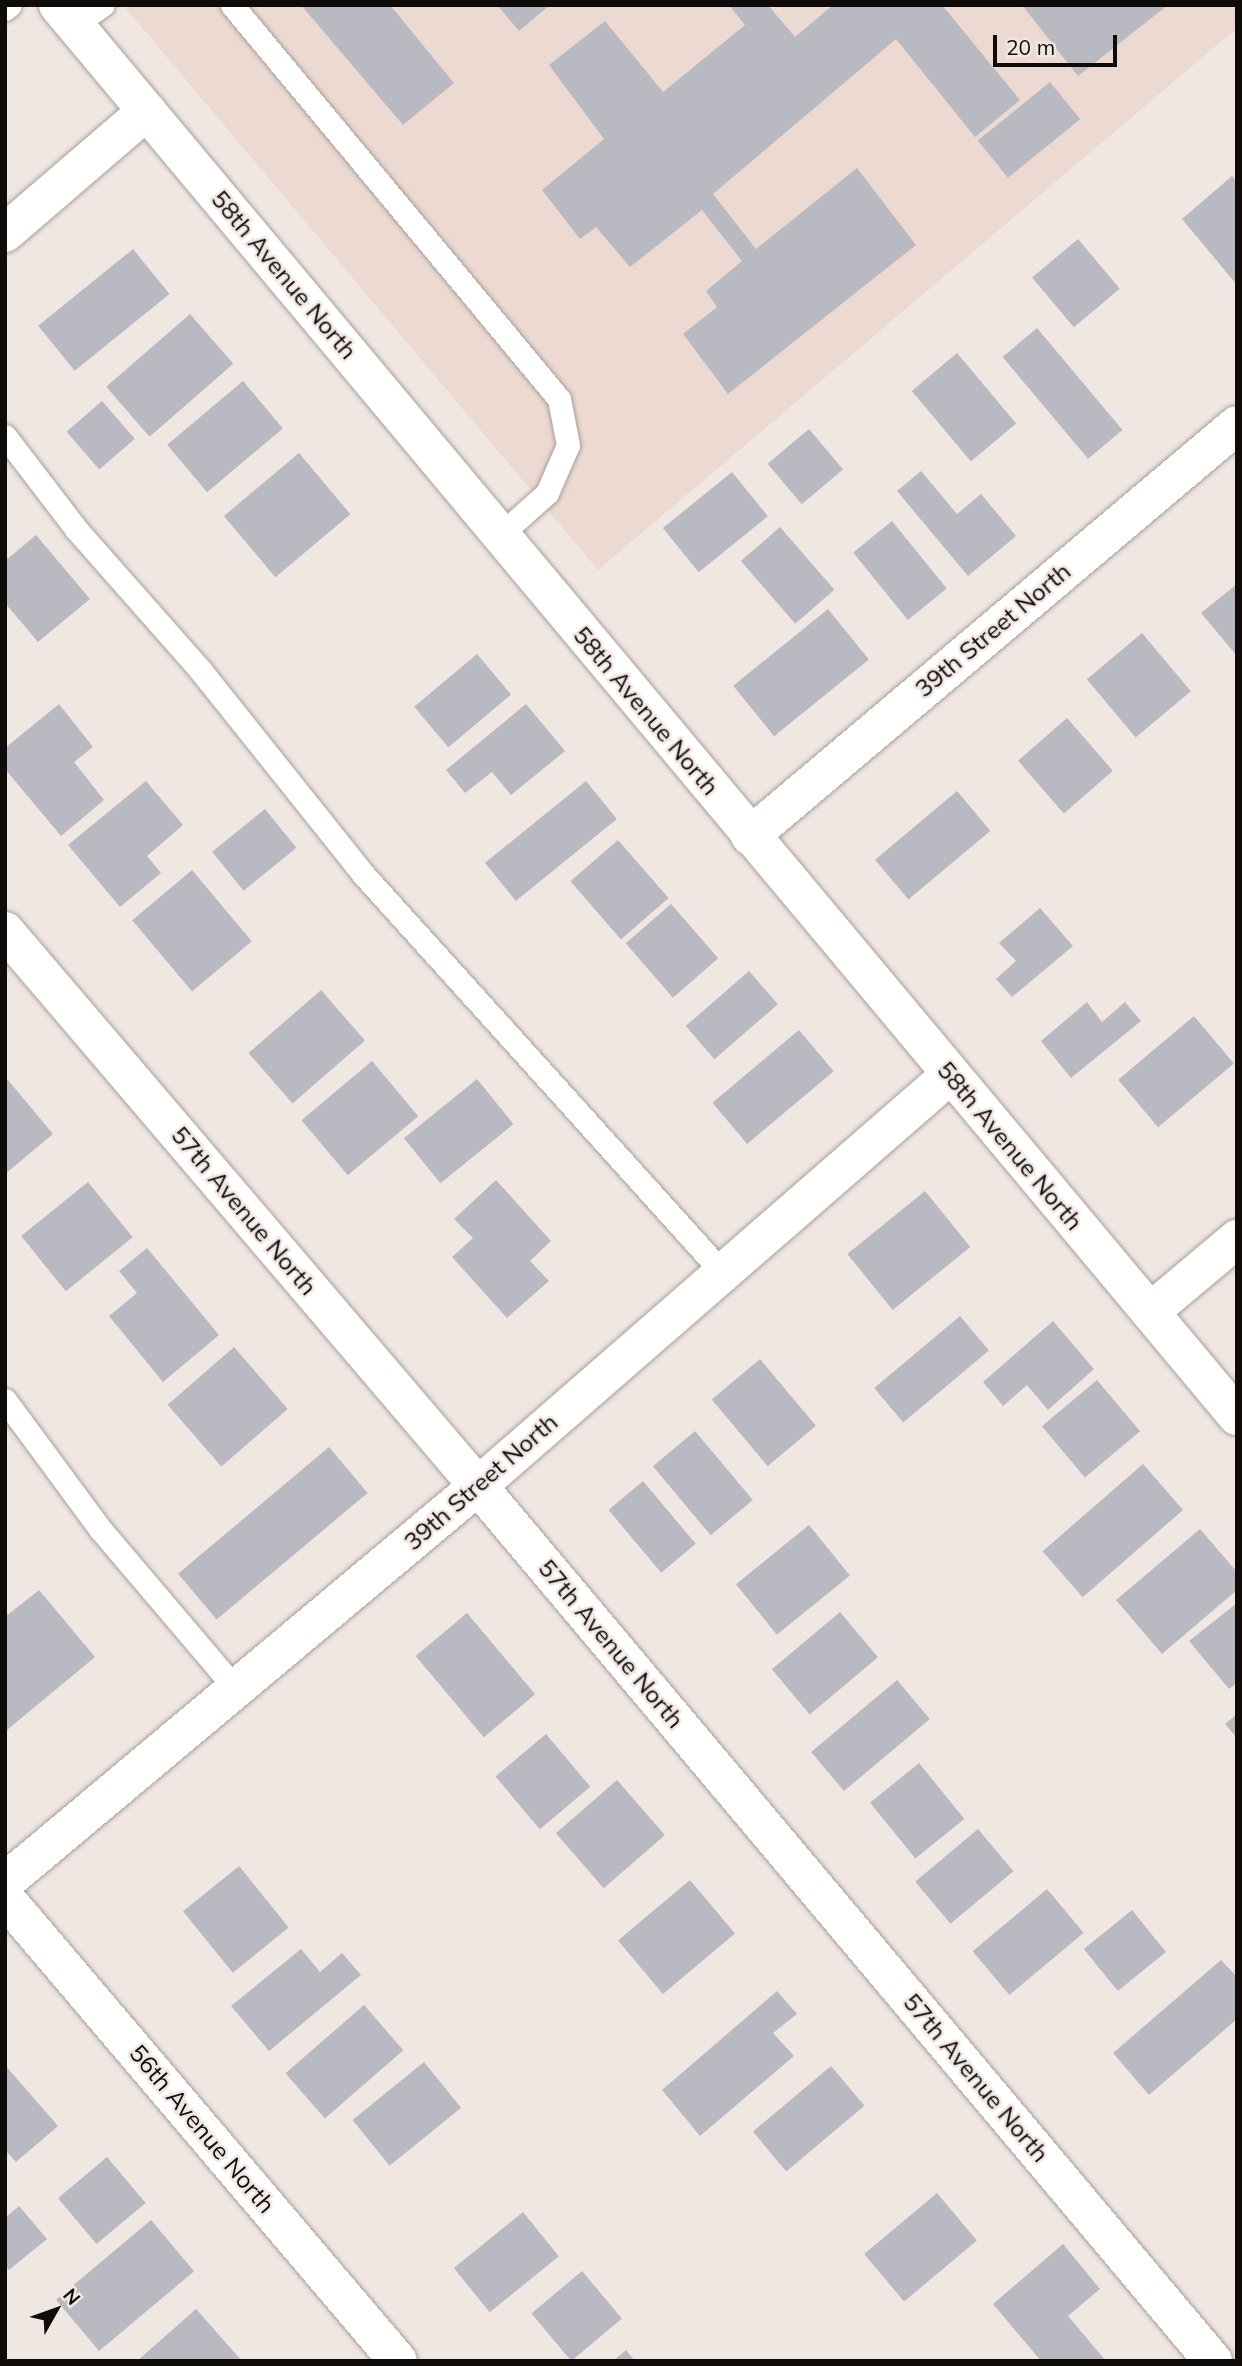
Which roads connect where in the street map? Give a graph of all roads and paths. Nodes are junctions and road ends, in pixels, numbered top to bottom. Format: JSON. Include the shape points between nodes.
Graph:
{"nodes":[{"id":1,"x":10,"y":5,"type":"edge"},
{"id":2,"x":232,"y":5,"type":"edge"},
{"id":3,"x":5,"y":9,"type":"edge"},
{"id":4,"x":78,"y":12,"type":"edge"},
{"id":5,"x":147,"y":111,"type":"junction"},
{"id":6,"x":5,"y":233,"type":"edge"},
{"id":7,"x":1237,"y":425,"type":"edge"},
{"id":8,"x":5,"y":436,"type":"edge"},
{"id":9,"x":500,"y":535,"type":"junction"},
{"id":10,"x":750,"y":836,"type":"junction"},
{"id":11,"x":5,"y":930,"type":"edge"},
{"id":12,"x":950,"y":1075,"type":"junction"},
{"id":13,"x":1237,"y":1239,"type":"edge"},
{"id":14,"x":723,"y":1273,"type":"junction"},
{"id":15,"x":1150,"y":1312,"type":"junction"},
{"id":16,"x":5,"y":1400,"type":"edge"},
{"id":17,"x":1237,"y":1416,"type":"edge"},
{"id":18,"x":478,"y":1486,"type":"junction"},
{"id":19,"x":236,"y":1689,"type":"junction"},
{"id":20,"x":5,"y":1882,"type":"edge"},
{"id":21,"x":5,"y":1898,"type":"edge"},
{"id":22,"x":398,"y":2361,"type":"edge"},
{"id":23,"x":1213,"y":2361,"type":"edge"}],
"edges":[{"from":1,"to":3,"type":"lane"},
{"from":2,"to":9,"type":"lane","via":[[559,399],[568,445],[547,493]]},
{"from":4,"to":5,"type":"street","name":"58th Avenue North"},
{"from":5,"to":6,"type":"street"},
{"from":5,"to":9,"type":"street","name":"58th Avenue North"},
{"from":7,"to":10,"type":"street","name":"39th Street North"},
{"from":8,"to":14,"type":"lane","via":[[76,529],[201,671],[363,874]]},
{"from":9,"to":10,"type":"street","name":"58th Avenue North"},
{"from":10,"to":12,"type":"street","name":"58th Avenue North"},
{"from":11,"to":18,"type":"street","name":"57th Avenue North"},
{"from":12,"to":14,"type":"street","name":"39th Street North"},
{"from":12,"to":15,"type":"street","name":"58th Avenue North"},
{"from":13,"to":15,"type":"street"},
{"from":14,"to":18,"type":"street","name":"39th Street North"},
{"from":15,"to":17,"type":"street","name":"58th Avenue North"},
{"from":16,"to":19,"type":"lane","via":[[101,1530]]},
{"from":18,"to":19,"type":"street","name":"39th Street North"},
{"from":18,"to":23,"type":"street","name":"57th Avenue North"},
{"from":19,"to":20,"type":"street","name":"39th Street North"},
{"from":21,"to":22,"type":"street","name":"56th Avenue North"}]}
